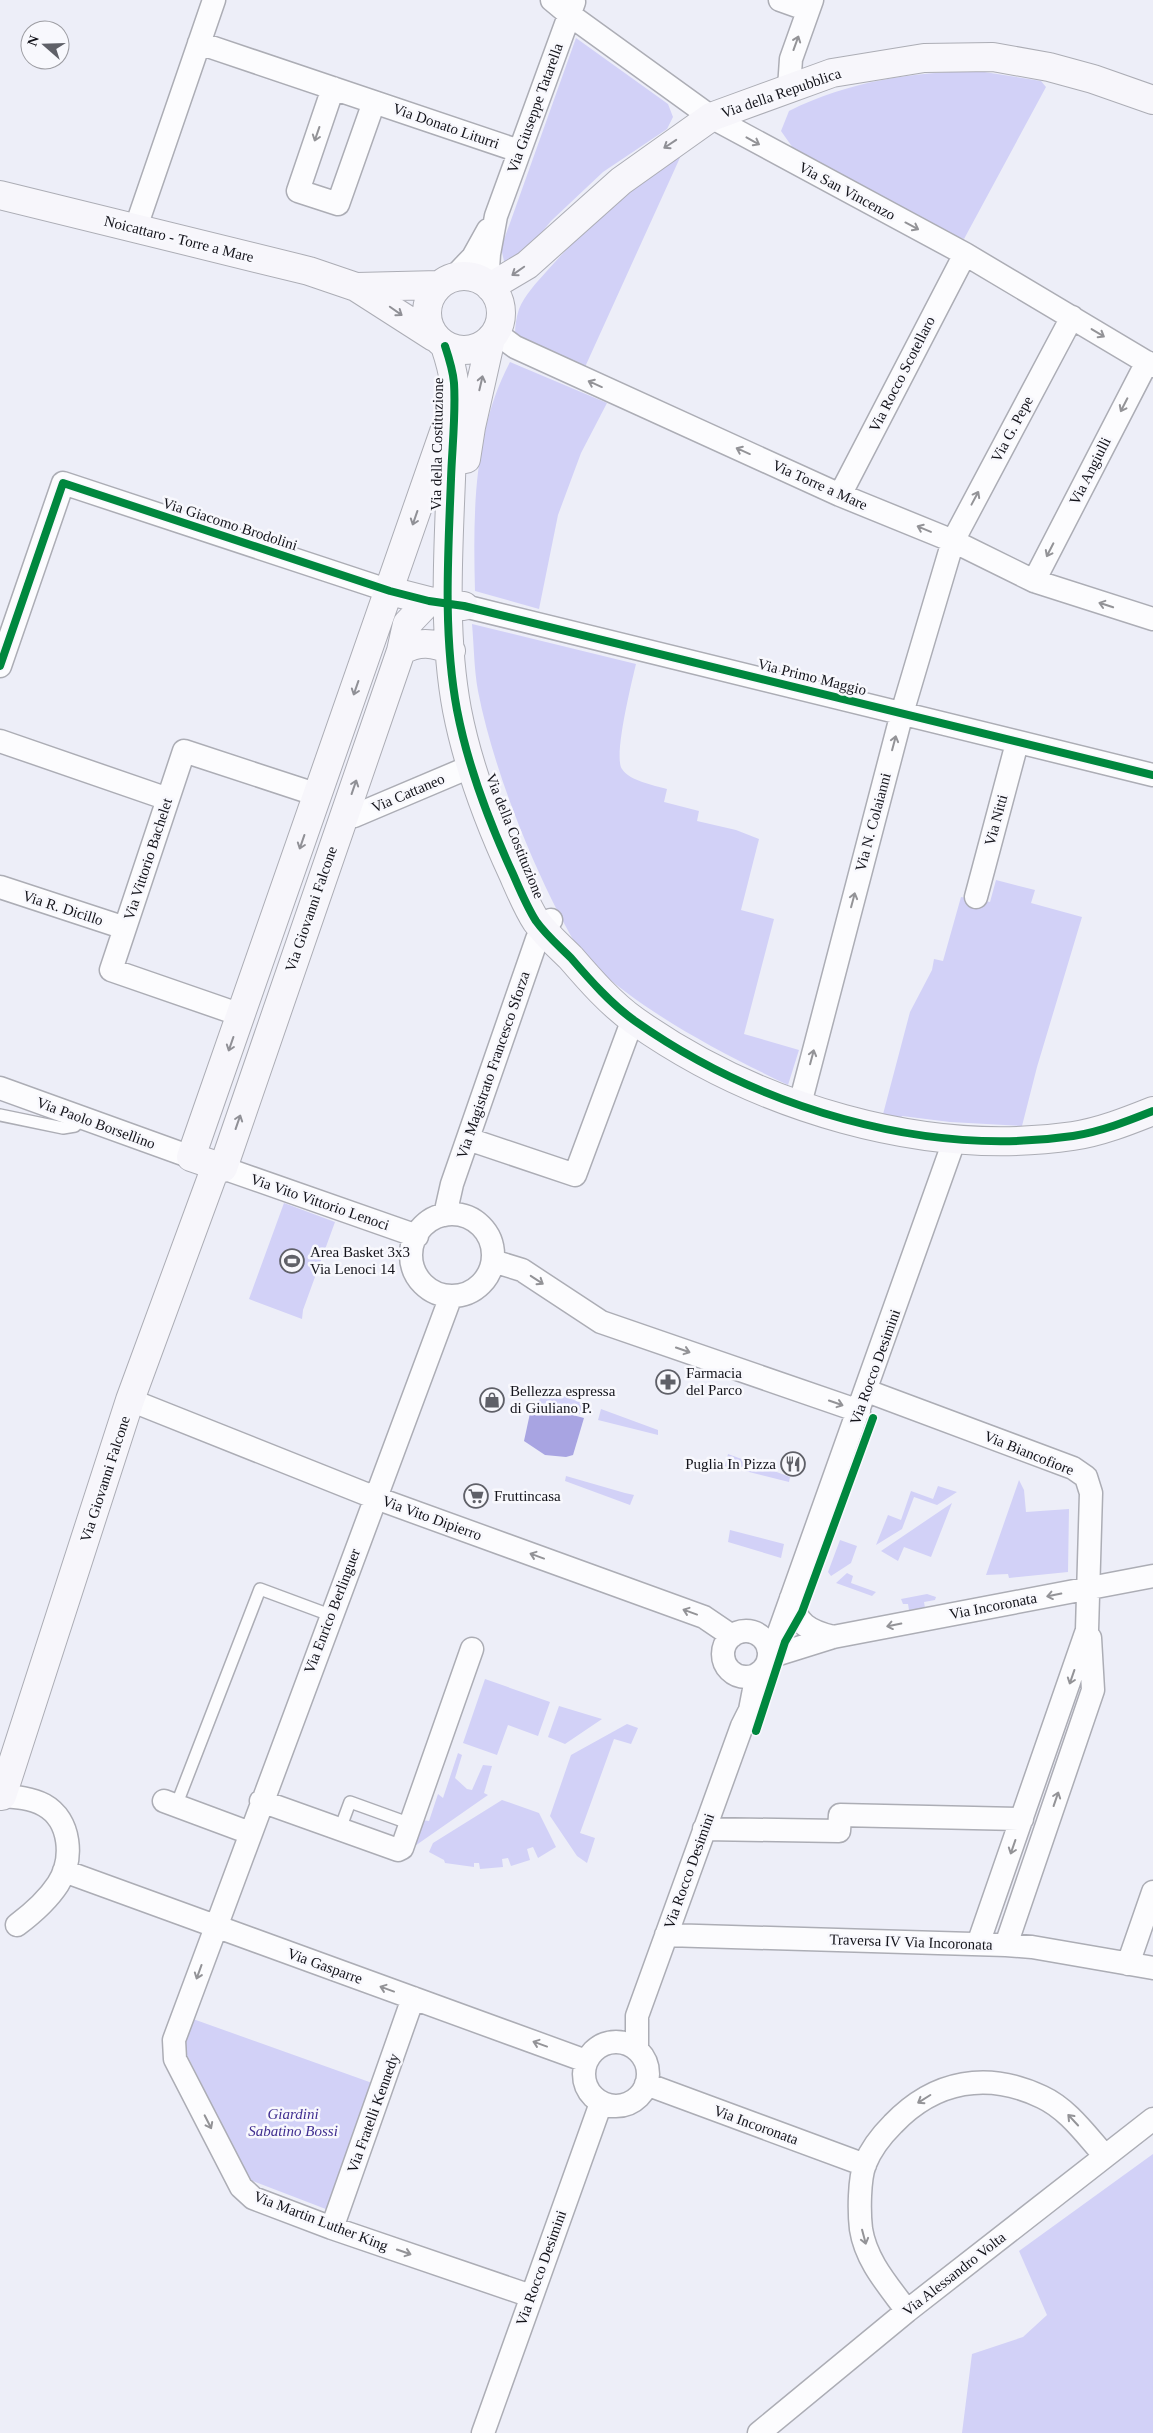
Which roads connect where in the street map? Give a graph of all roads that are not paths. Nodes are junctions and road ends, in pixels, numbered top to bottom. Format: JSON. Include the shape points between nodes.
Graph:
{"nodes":[{"id":1,"x":214,"y":0,"type":"edge"},
{"id":2,"x":552,"y":0,"type":"edge"},
{"id":3,"x":780,"y":0,"type":"edge"},
{"id":4,"x":810,"y":5,"type":"edge"},
{"id":5,"x":572,"y":8,"type":"edge"},
{"id":6,"x":199,"y":43,"type":"junction"},
{"id":7,"x":333,"y":88,"type":"junction"},
{"id":8,"x":789,"y":88,"type":"junction"},
{"id":9,"x":1153,"y":100,"type":"edge"},
{"id":10,"x":374,"y":102,"type":"junction"},
{"id":11,"x":711,"y":117,"type":"junction"},
{"id":12,"x":519,"y":150,"type":"junction"},
{"id":13,"x":0,"y":196,"type":"edge"},
{"id":14,"x":496,"y":216,"type":"junction"},
{"id":15,"x":136,"y":227,"type":"junction"},
{"id":16,"x":964,"y":254,"type":"junction"},
{"id":17,"x":446,"y":281,"type":"junction"},
{"id":18,"x":489,"y":286,"type":"junction"},
{"id":19,"x":356,"y":287,"type":"junction"},
{"id":20,"x":1072,"y":317,"type":"junction"},
{"id":21,"x":494,"y":334,"type":"junction"},
{"id":22,"x":439,"y":341,"type":"junction"},
{"id":23,"x":1150,"y":364,"type":"edge"},
{"id":24,"x":453,"y":406,"type":"junction"},
{"id":25,"x":840,"y":495,"type":"junction"},
{"id":26,"x":953,"y":541,"type":"junction"},
{"id":27,"x":1034,"y":581,"type":"junction"},
{"id":28,"x":390,"y":591,"type":"junction"},
{"id":29,"x":447,"y":604,"type":"junction"},
{"id":30,"x":1153,"y":619,"type":"edge"},
{"id":31,"x":369,"y":648,"type":"junction"},
{"id":32,"x":451,"y":651,"type":"junction"},
{"id":33,"x":400,"y":655,"type":"junction"},
{"id":34,"x":0,"y":666,"type":"edge"},
{"id":35,"x":902,"y":713,"type":"junction"},
{"id":36,"x":0,"y":741,"type":"edge"},
{"id":37,"x":1017,"y":743,"type":"junction"},
{"id":38,"x":472,"y":766,"type":"junction"},
{"id":39,"x":1153,"y":775,"type":"edge"},
{"id":40,"x":318,"y":795,"type":"junction"},
{"id":41,"x":168,"y":799,"type":"junction"},
{"id":42,"x":343,"y":816,"type":"junction"},
{"id":43,"x":0,"y":887,"type":"edge"},
{"id":44,"x":976,"y":897,"type":"dead end"},
{"id":45,"x":547,"y":925,"type":"junction"},
{"id":46,"x":125,"y":928,"type":"junction"},
{"id":47,"x":241,"y":1015,"type":"junction"},
{"id":48,"x":633,"y":1019,"type":"junction"},
{"id":49,"x":0,"y":1088,"type":"edge"},
{"id":50,"x":800,"y":1104,"type":"junction"},
{"id":51,"x":1153,"y":1111,"type":"edge"},
{"id":52,"x":0,"y":1115,"type":"edge"},
{"id":53,"x":81,"y":1117,"type":"junction"},
{"id":54,"x":468,"y":1139,"type":"junction"},
{"id":55,"x":954,"y":1141,"type":"junction"},
{"id":56,"x":210,"y":1164,"type":"junction"},
{"id":57,"x":445,"y":1215,"type":"junction"},
{"id":58,"x":417,"y":1236,"type":"junction"},
{"id":59,"x":493,"y":1261,"type":"junction"},
{"id":60,"x":450,"y":1296,"type":"junction"},
{"id":61,"x":130,"y":1400,"type":"junction"},
{"id":62,"x":863,"y":1401,"type":"junction"},
{"id":63,"x":376,"y":1498,"type":"junction"},
{"id":64,"x":1153,"y":1576,"type":"edge"},
{"id":65,"x":1088,"y":1588,"type":"junction"},
{"id":66,"x":792,"y":1596,"type":"junction"},
{"id":67,"x":330,"y":1615,"type":"junction"},
{"id":68,"x":1087,"y":1630,"type":"junction"},
{"id":69,"x":833,"y":1636,"type":"junction"},
{"id":70,"x":472,"y":1649,"type":"dead end"},
{"id":71,"x":756,"y":1650,"type":"junction"},
{"id":72,"x":730,"y":1671,"type":"junction"},
{"id":73,"x":742,"y":1726,"type":"junction"},
{"id":74,"x":1,"y":1796,"type":"edge"},
{"id":75,"x":261,"y":1801,"type":"junction"},
{"id":76,"x":170,"y":1803,"type":"joint"},
{"id":77,"x":1022,"y":1819,"type":"junction"},
{"id":78,"x":704,"y":1829,"type":"junction"},
{"id":79,"x":250,"y":1832,"type":"junction"},
{"id":80,"x":64,"y":1871,"type":"junction"},
{"id":81,"x":1153,"y":1892,"type":"edge"},
{"id":82,"x":17,"y":1925,"type":"dead end"},
{"id":83,"x":216,"y":1926,"type":"junction"},
{"id":84,"x":666,"y":1935,"type":"junction"},
{"id":85,"x":978,"y":1944,"type":"junction"},
{"id":86,"x":1006,"y":1945,"type":"junction"},
{"id":87,"x":1128,"y":1964,"type":"junction"},
{"id":88,"x":1153,"y":1968,"type":"edge"},
{"id":89,"x":413,"y":1998,"type":"junction"},
{"id":90,"x":637,"y":2016,"type":"junction"},
{"id":91,"x":610,"y":2042,"type":"junction"},
{"id":92,"x":637,"y":2050,"type":"junction"},
{"id":93,"x":586,"y":2061,"type":"junction"},
{"id":94,"x":646,"y":2084,"type":"junction"},
{"id":95,"x":601,"y":2103,"type":"junction"},
{"id":96,"x":1153,"y":2119,"type":"edge"},
{"id":97,"x":1106,"y":2156,"type":"junction"},
{"id":98,"x":865,"y":2165,"type":"junction"},
{"id":99,"x":332,"y":2228,"type":"junction"},
{"id":100,"x":531,"y":2296,"type":"junction"},
{"id":101,"x":907,"y":2311,"type":"junction"},
{"id":102,"x":483,"y":2433,"type":"edge"},
{"id":103,"x":759,"y":2433,"type":"edge"}],
"edges":[{"from":1,"to":6,"type":"street"},
{"from":2,"to":5,"type":"street","name":"Via San Vincenzo"},
{"from":3,"to":4,"type":"street"},
{"from":8,"to":4,"type":"street","one_way":true,"via":[[791,59]]},
{"from":5,"to":11,"type":"street","name":"Via San Vincenzo"},
{"from":5,"to":12,"type":"street","name":"Via Giuseppe Tatarella"},
{"from":6,"to":7,"type":"street","name":"Via Donato Liturri"},
{"from":6,"to":15,"type":"street"},
{"from":7,"to":10,"type":"street","name":"Via Donato Liturri"},
{"from":7,"to":10,"type":"street","name":"Via Donato Liturri","one_way":true,"via":[[298,191],[338,204]]},
{"from":8,"to":9,"type":"street","name":"Via della Repubblica","via":[[832,73],[924,58],[994,57],[1093,78]]},
{"from":8,"to":11,"type":"street","name":"Via della Repubblica"},
{"from":10,"to":12,"type":"street","name":"Via Donato Liturri"},
{"from":11,"to":16,"type":"street","name":"Via San Vincenzo","one_way":true},
{"from":11,"to":18,"type":"street","name":"Via della Repubblica","one_way":true,"via":[[621,181],[527,266]]},
{"from":12,"to":14,"type":"street","name":"Via Giuseppe Tatarella"},
{"from":13,"to":15,"type":"street","name":"Noicattaro - Torre a Mare"},
{"from":14,"to":17,"type":"street","name":"Via Giuseppe Tatarella","via":[[473,256]]},
{"from":14,"to":18,"type":"street","name":"Via Giuseppe Tatarella","via":[[488,254]]},
{"from":15,"to":19,"type":"street","name":"Noicattaro - Torre a Mare","via":[[309,271]]},
{"from":16,"to":20,"type":"street","name":"Via San Vincenzo"},
{"from":16,"to":25,"type":"street","name":"Via Rocco Scotellaro"},
{"from":17,"to":18,"type":"street","via":[[471,277]]},
{"from":17,"to":19,"type":"street","name":"Noicattaro - Torre a Mare"},
{"from":17,"to":22,"type":"street","via":[[432,294],[427,304],[426,316]]},
{"from":18,"to":21,"type":"street","via":[[500,303],[501,312]]},
{"from":19,"to":22,"type":"street","name":"Noicattaro - Torre a Mare","one_way":true},
{"from":20,"to":23,"type":"street","name":"Via San Vincenzo","one_way":true},
{"from":26,"to":20,"type":"street","name":"Via G. Pepe","one_way":true},
{"from":21,"to":22,"type":"street","via":[[474,349],[464,351]]},
{"from":25,"to":21,"type":"street","name":"Via Torre a Mare","one_way":true,"via":[[514,347]]},
{"from":29,"to":21,"type":"street","name":"Via della Costituzione","one_way":true,"via":[[471,427]]},
{"from":22,"to":24,"type":"street","name":"Via della Costituzione","via":[[454,384]]},
{"from":23,"to":27,"type":"street","name":"Via Angiulli","one_way":true},
{"from":24,"to":28,"type":"street","one_way":true},
{"from":24,"to":29,"type":"street","name":"Via della Costituzione"},
{"from":26,"to":25,"type":"street","name":"Via Torre a Mare","one_way":true},
{"from":26,"to":27,"type":"street","name":"Via Torre a Mare"},
{"from":26,"to":35,"type":"street","name":"Via N. Colaianni"},
{"from":30,"to":27,"type":"street","name":"Via Torre a Mare","one_way":true},
{"from":28,"to":29,"type":"street"},
{"from":28,"to":31,"type":"street"},
{"from":28,"to":34,"type":"street","name":"Via Giacomo Brodolini","via":[[63,483]]},
{"from":29,"to":32,"type":"street","name":"Via della Costituzione"},
{"from":29,"to":33,"type":"street","name":"Via Giovanni Falcone","via":[[407,624]]},
{"from":29,"to":35,"type":"street","name":"Via Primo Maggio"},
{"from":29,"to":45,"type":"street","name":"Via della Costituzione","via":[[467,659],[474,717],[485,758]]},
{"from":31,"to":33,"type":"street"},
{"from":31,"to":40,"type":"street","one_way":true},
{"from":32,"to":33,"type":"street","via":[[423,643],[412,644]]},
{"from":32,"to":38,"type":"street","name":"Via della Costituzione","via":[[457,707]]},
{"from":42,"to":33,"type":"street","name":"Via Giovanni Falcone","one_way":true},
{"from":35,"to":37,"type":"street","name":"Via Primo Maggio"},
{"from":50,"to":35,"type":"street","name":"Via N. Colaianni","one_way":true},
{"from":36,"to":41,"type":"street"},
{"from":37,"to":39,"type":"street","name":"Via Primo Maggio"},
{"from":37,"to":44,"type":"street","name":"Via Nitti"},
{"from":38,"to":42,"type":"street","name":"Via Cattaneo","via":[[354,816]]},
{"from":38,"to":45,"type":"street","name":"Via della Costituzione","via":[[505,857],[536,920]]},
{"from":40,"to":41,"type":"street","name":"Via Vittorio Bachelet","via":[[184,751]]},
{"from":40,"to":47,"type":"street","one_way":true},
{"from":41,"to":46,"type":"street","name":"Via Vittorio Bachelet"},
{"from":56,"to":42,"type":"street","name":"Via Giovanni Falcone","one_way":true},
{"from":43,"to":46,"type":"street","name":"Via R. Dicillo"},
{"from":45,"to":48,"type":"street","name":"Via della Costituzione","via":[[587,977]]},
{"from":45,"to":54,"type":"street","name":"Via Magistrato Francesco Sforza","via":[[538,939]]},
{"from":46,"to":47,"type":"street","name":"Via Vittorio Bachelet","via":[[111,970]]},
{"from":47,"to":56,"type":"street","one_way":true},
{"from":48,"to":50,"type":"street","name":"Via della Costituzione","via":[[731,1077]]},
{"from":48,"to":54,"type":"street","via":[[575,1175]]},
{"from":49,"to":53,"type":"street","name":"Via Paolo Borsellino"},
{"from":50,"to":55,"type":"street","name":"Via della Costituzione","via":[[843,1120]]},
{"from":51,"to":55,"type":"street","name":"Via della Costituzione","via":[[1076,1136]]},
{"from":52,"to":53,"type":"lane","via":[[63,1128],[75,1126]]},
{"from":53,"to":56,"type":"street","name":"Via Paolo Borsellino"},
{"from":54,"to":57,"type":"street","name":"Via Magistrato Francesco Sforza"},
{"from":55,"to":62,"type":"street","name":"Via Rocco Desimini"},
{"from":56,"to":58,"type":"street","name":"Via Vito Vittorio Lenoci"},
{"from":56,"to":61,"type":"street","name":"Via Giovanni Falcone"},
{"from":57,"to":58,"type":"street","via":[[424,1226]]},
{"from":57,"to":59,"type":"street","via":[[458,1214],[481,1225],[491,1242]]},
{"from":58,"to":60,"type":"street","via":[[412,1249],[417,1275],[426,1286]]},
{"from":59,"to":60,"type":"street","via":[[486,1278],[474,1290]]},
{"from":59,"to":62,"type":"street","one_way":true,"via":[[522,1270],[601,1322]]},
{"from":60,"to":63,"type":"street","name":"Via Enrico Berlinguer"},
{"from":61,"to":63,"type":"street","name":"Via Vito Dipierro"},
{"from":61,"to":74,"type":"street","name":"Via Giovanni Falcone"},
{"from":62,"to":65,"type":"street","name":"Via Biancofiore","via":[[1073,1468],[1086,1477],[1091,1493]]},
{"from":62,"to":66,"type":"street","name":"Via Rocco Desimini"},
{"from":63,"to":67,"type":"street","name":"Via Enrico Berlinguer"},
{"from":71,"to":63,"type":"street","name":"Via Vito Dipierro","one_way":true,"via":[[704,1617]]},
{"from":64,"to":65,"type":"street","name":"Via Incoronata"},
{"from":65,"to":68,"type":"street"},
{"from":65,"to":69,"type":"street","name":"Via Incoronata","one_way":true},
{"from":66,"to":69,"type":"street","via":[[793,1611],[798,1620],[818,1633]]},
{"from":66,"to":71,"type":"street","name":"Via Rocco Desimini","via":[[768,1622]]},
{"from":67,"to":75,"type":"street","name":"Via Enrico Berlinguer"},
{"from":67,"to":76,"type":"lane","via":[[260,1589]]},
{"from":68,"to":77,"type":"street","one_way":true},
{"from":86,"to":68,"type":"street","one_way":true,"via":[[1094,1690]]},
{"from":69,"to":71,"type":"street","name":"Via Incoronata"},
{"from":70,"to":75,"type":"street","via":[[402,1848],[398,1850]]},
{"from":71,"to":72,"type":"street","via":[[744,1678]]},
{"from":71,"to":72,"type":"street","name":"Via Rocco Desimini","via":[[723,1650],[725,1665]]},
{"from":71,"to":73,"type":"street","name":"Via Rocco Desimini","via":[[750,1710]]},
{"from":72,"to":73,"type":"street","name":"Via Rocco Desimini","via":[[739,1700]]},
{"from":73,"to":78,"type":"street","name":"Via Rocco Desimini"},
{"from":74,"to":80,"type":"street","via":[[42,1804],[58,1816],[67,1840]]},
{"from":75,"to":79,"type":"street","name":"Via Enrico Berlinguer"},
{"from":76,"to":79,"type":"street"},
{"from":77,"to":78,"type":"street","via":[[840,1815],[839,1831]]},
{"from":77,"to":85,"type":"street","one_way":true},
{"from":78,"to":84,"type":"street","name":"Via Rocco Desimini"},
{"from":79,"to":83,"type":"street","name":"Via Enrico Berlinguer"},
{"from":80,"to":82,"type":"street","via":[[35,1912]]},
{"from":80,"to":83,"type":"street","name":"Via Gasparre"},
{"from":81,"to":87,"type":"street"},
{"from":89,"to":83,"type":"street","name":"Via Gasparre","one_way":true},
{"from":83,"to":99,"type":"street","name":"Via Martin Luther King","one_way":true,"via":[[174,2040],[175,2058],[240,2187],[252,2198]]},
{"from":84,"to":85,"type":"street","name":"Traversa IV Via Incoronata"},
{"from":84,"to":90,"type":"street","name":"Via Rocco Desimini"},
{"from":85,"to":86,"type":"street","name":"Traversa IV Via Incoronata"},
{"from":86,"to":87,"type":"street","name":"Traversa IV Via Incoronata"},
{"from":87,"to":88,"type":"street","name":"Traversa IV Via Incoronata"},
{"from":93,"to":89,"type":"street","name":"Via Gasparre","one_way":true},
{"from":89,"to":99,"type":"street","name":"Via Fratelli Kennedy"},
{"from":90,"to":91,"type":"street","name":"Via Rocco Desimini","via":[[620,2036]]},
{"from":90,"to":92,"type":"street","name":"Via Rocco Desimini"},
{"from":91,"to":92,"type":"street","via":[[629,2045]]},
{"from":91,"to":93,"type":"street","via":[[592,2052]]},
{"from":92,"to":94,"type":"street","via":[[647,2066]]},
{"from":93,"to":95,"type":"street","via":[[583,2070],[587,2090]]},
{"from":94,"to":95,"type":"street","via":[[642,2093],[628,2104],[610,2106]]},
{"from":94,"to":98,"type":"street","name":"Via Incoronata"},
{"from":95,"to":100,"type":"street","name":"Via Rocco Desimini"},
{"from":96,"to":97,"type":"street","name":"Via Alessandro Volta"},
{"from":97,"to":98,"type":"street","one_way":true,"via":[[1068,2115],[1044,2097],[990,2081],[964,2083],[936,2091],[906,2110],[882,2136]]},
{"from":97,"to":101,"type":"street","name":"Via Alessandro Volta"},
{"from":98,"to":101,"type":"street","one_way":true,"via":[[862,2228],[869,2256]]},
{"from":99,"to":100,"type":"street","name":"Via Martin Luther King","one_way":true},
{"from":100,"to":102,"type":"street","name":"Via Rocco Desimini"},
{"from":101,"to":103,"type":"street","name":"Via Alessandro Volta"}]}
